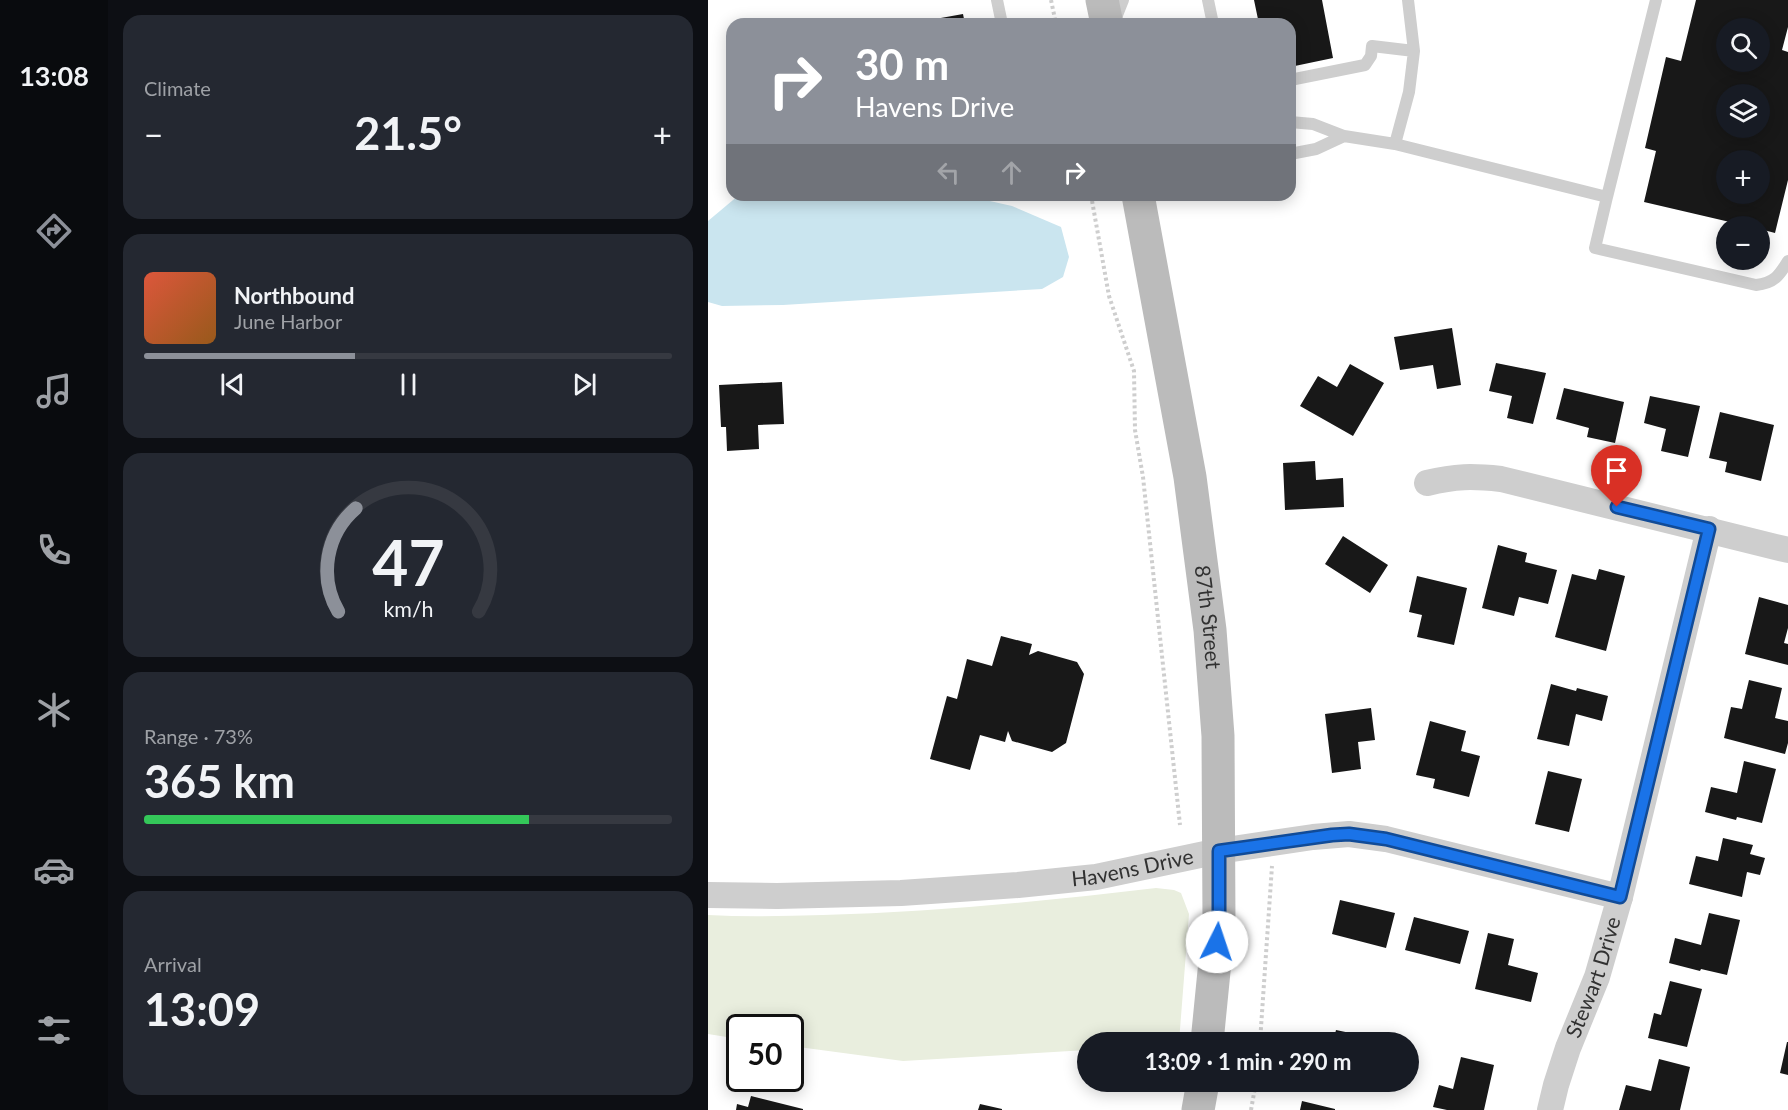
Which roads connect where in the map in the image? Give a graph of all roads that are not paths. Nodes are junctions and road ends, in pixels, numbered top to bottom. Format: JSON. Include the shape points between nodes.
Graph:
{"nodes":[{"id":1,"x":997,"y":0,"type":"edge"},
{"id":2,"x":1102,"y":0,"type":"edge"},
{"id":3,"x":1123,"y":0,"type":"edge"},
{"id":4,"x":1208,"y":0,"type":"edge"},
{"id":5,"x":1408,"y":0,"type":"edge"},
{"id":6,"x":1656,"y":0,"type":"edge"},
{"id":7,"x":1001,"y":18,"type":"edge"},
{"id":8,"x":1106,"y":18,"type":"edge"},
{"id":9,"x":1116,"y":18,"type":"edge"},
{"id":10,"x":1212,"y":18,"type":"edge"},
{"id":11,"x":1414,"y":51,"type":"junction"},
{"id":12,"x":1296,"y":79,"type":"edge"},
{"id":13,"x":1296,"y":123,"type":"edge"},
{"id":14,"x":1344,"y":136,"type":"junction"},
{"id":15,"x":1395,"y":144,"type":"junction"},
{"id":16,"x":1296,"y":153,"type":"edge"},
{"id":17,"x":1607,"y":197,"type":"junction"},
{"id":18,"x":1139,"y":201,"type":"edge"},
{"id":19,"x":1788,"y":261,"type":"edge"},
{"id":20,"x":1427,"y":483,"type":"dead end"},
{"id":21,"x":1709,"y":529,"type":"junction"},
{"id":22,"x":1788,"y":550,"type":"edge"},
{"id":23,"x":1219,"y":851,"type":"junction"},
{"id":24,"x":708,"y":895,"type":"edge"},
{"id":25,"x":1620,"y":897,"type":"junction"},
{"id":26,"x":1208,"y":1032,"type":"edge"},
{"id":27,"x":1201,"y":1092,"type":"edge"},
{"id":28,"x":1198,"y":1110,"type":"edge"},
{"id":29,"x":1550,"y":1110,"type":"edge"}],
"edges":[{"from":1,"to":7,"type":"lane"},
{"from":2,"to":8,"type":"main road"},
{"from":3,"to":9,"type":"lane"},
{"from":4,"to":10,"type":"lane"},
{"from":5,"to":11,"type":"lane"},
{"from":6,"to":17,"type":"lane"},
{"from":11,"to":12,"type":"lane","via":[[1372,46],[1365,64]]},
{"from":11,"to":15,"type":"lane","via":[[1409,92]]},
{"from":13,"to":14,"type":"lane","via":[[1313,124]]},
{"from":14,"to":15,"type":"lane"},
{"from":14,"to":16,"type":"lane"},
{"from":15,"to":17,"type":"lane"},
{"from":17,"to":19,"type":"lane","via":[[1595,248],[1756,285],[1769,283]]},
{"from":18,"to":23,"type":"main road","name":"87th Street","via":[[1190,477],[1210,630],[1218,736]]},
{"from":20,"to":21,"type":"street","via":[[1450,477],[1502,479]]},
{"from":21,"to":22,"type":"street"},
{"from":21,"to":25,"type":"street","name":"Stewart Drive"},
{"from":23,"to":24,"type":"street","name":"Havens Drive","via":[[1096,876],[1018,885],[901,893]]},
{"from":23,"to":25,"type":"street","name":"Havens Drive","via":[[1332,835],[1367,836]]},
{"from":23,"to":26,"type":"main road","name":"87th Street","via":[[1219,921]]},
{"from":25,"to":29,"type":"street","name":"Stewart Drive","via":[[1597,977],[1568,1048]]},
{"from":27,"to":28,"type":"main road"}]}
